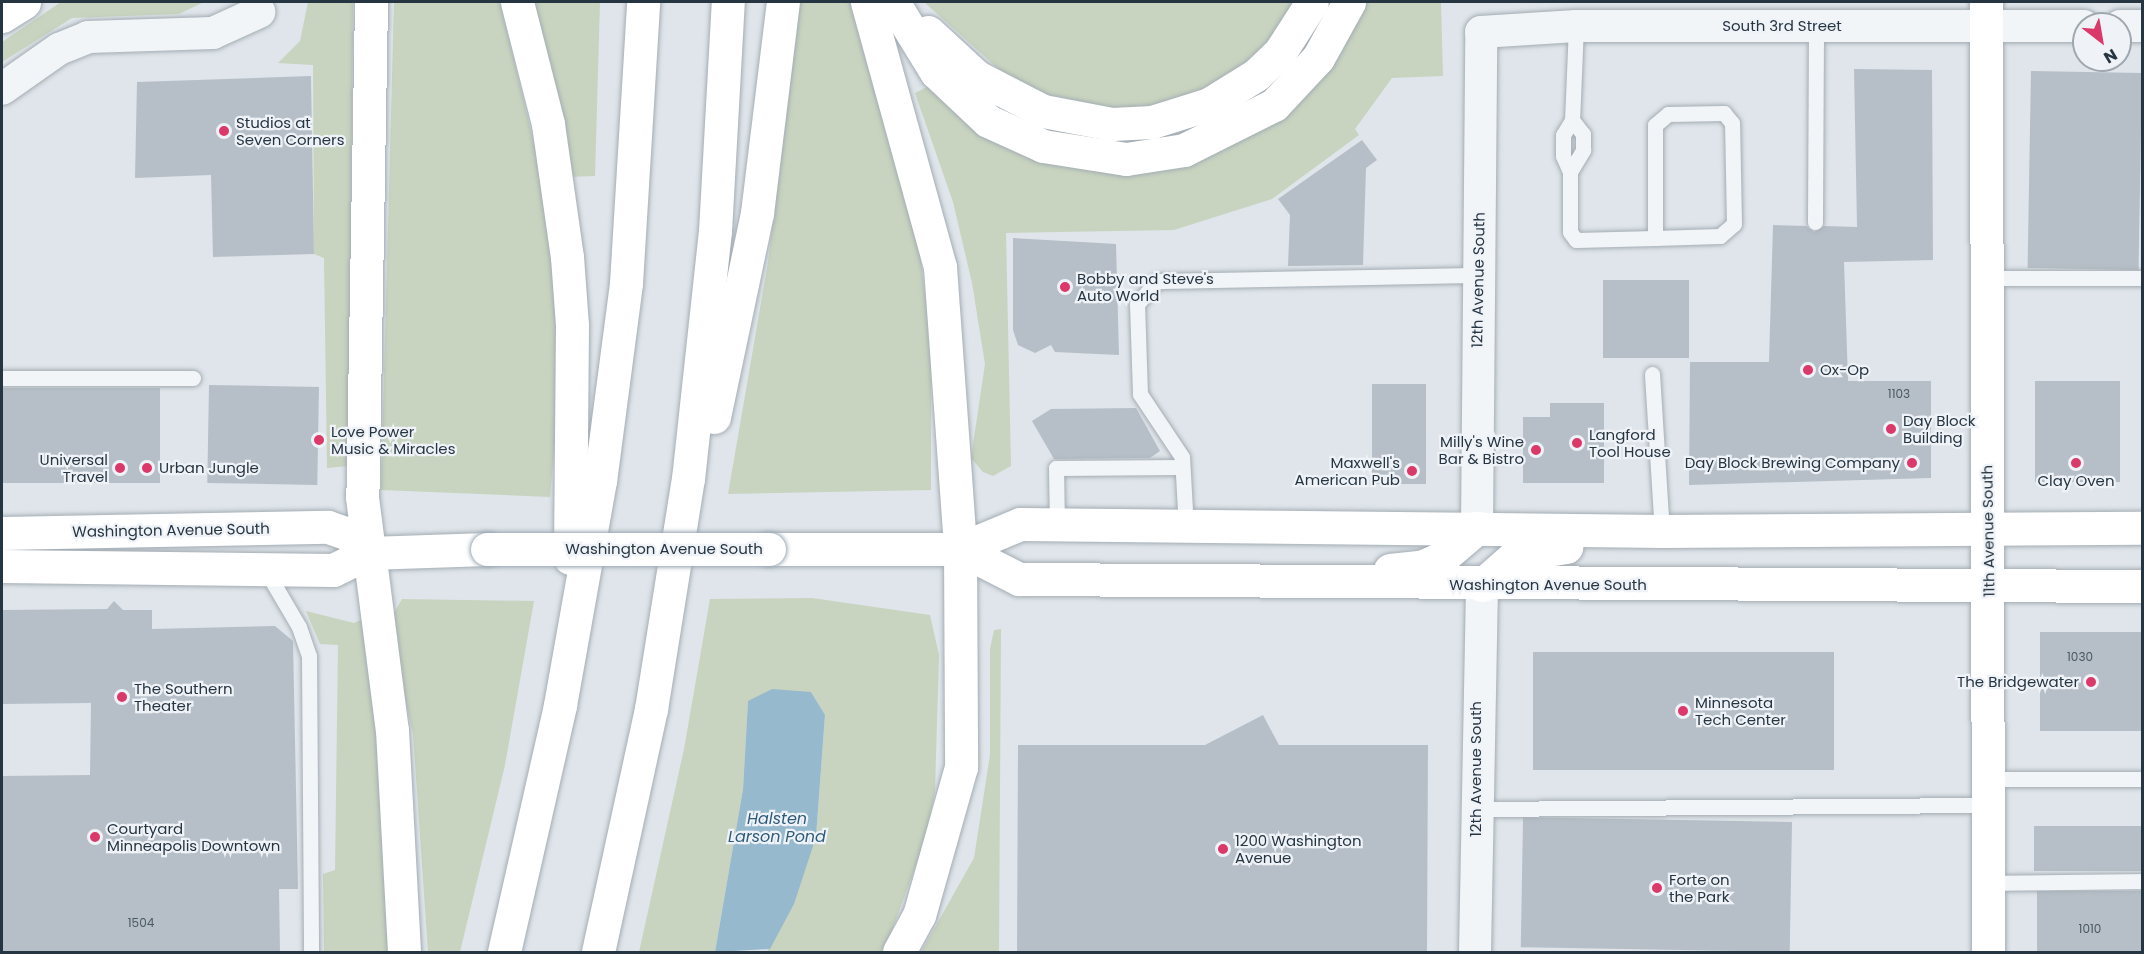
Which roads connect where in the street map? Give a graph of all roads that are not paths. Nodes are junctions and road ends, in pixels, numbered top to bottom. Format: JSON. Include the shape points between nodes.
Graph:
{"nodes":[{"id":1,"x":24,"y":2,"type":"edge"},
{"id":2,"x":371,"y":2,"type":"edge"},
{"id":3,"x":517,"y":2,"type":"edge"},
{"id":4,"x":643,"y":2,"type":"edge"},
{"id":5,"x":728,"y":2,"type":"edge"},
{"id":6,"x":783,"y":2,"type":"edge"},
{"id":7,"x":867,"y":2,"type":"edge"},
{"id":8,"x":893,"y":2,"type":"edge"},
{"id":9,"x":904,"y":2,"type":"edge"},
{"id":10,"x":1312,"y":2,"type":"edge"},
{"id":11,"x":1349,"y":2,"type":"edge"},
{"id":12,"x":259,"y":12,"type":"dead end"},
{"id":13,"x":1986,"y":13,"type":"edge"},
{"id":14,"x":2,"y":16,"type":"edge"},
{"id":15,"x":2072,"y":24,"type":"edge"},
{"id":16,"x":1576,"y":26,"type":"junction"},
{"id":17,"x":1816,"y":26,"type":"junction"},
{"id":18,"x":1481,"y":32,"type":"joint"},
{"id":19,"x":2,"y":89,"type":"edge"},
{"id":20,"x":1815,"y":222,"type":"dead end"},
{"id":21,"x":1654,"y":238,"type":"junction"},
{"id":22,"x":1478,"y":275,"type":"junction"},
{"id":23,"x":1986,"y":278,"type":"junction"},
{"id":24,"x":2142,"y":278,"type":"edge"},
{"id":25,"x":1652,"y":374,"type":"dead end"},
{"id":26,"x":2,"y":378,"type":"edge"},
{"id":27,"x":193,"y":378,"type":"dead end"},
{"id":28,"x":1182,"y":467,"type":"junction"},
{"id":29,"x":1057,"y":525,"type":"junction"},
{"id":30,"x":1186,"y":528,"type":"junction"},
{"id":31,"x":1477,"y":528,"type":"junction"},
{"id":32,"x":1988,"y":528,"type":"junction"},
{"id":33,"x":2142,"y":528,"type":"edge"},
{"id":34,"x":1662,"y":531,"type":"junction"},
{"id":35,"x":2,"y":532,"type":"edge"},
{"id":36,"x":960,"y":549,"type":"junction"},
{"id":37,"x":368,"y":553,"type":"junction"},
{"id":38,"x":2,"y":566,"type":"edge"},
{"id":39,"x":265,"y":569,"type":"junction"},
{"id":40,"x":1262,"y":581,"type":"junction"},
{"id":41,"x":1482,"y":585,"type":"junction"},
{"id":42,"x":2142,"y":585,"type":"edge"},
{"id":43,"x":1990,"y":586,"type":"junction"},
{"id":44,"x":666,"y":626,"type":"junction"},
{"id":45,"x":560,"y":705,"type":"junction"},
{"id":46,"x":2142,"y":779,"type":"edge"},
{"id":47,"x":1988,"y":792,"type":"junction"},
{"id":48,"x":1476,"y":809,"type":"junction"},
{"id":49,"x":2142,"y":881,"type":"edge"},
{"id":50,"x":1988,"y":883,"type":"junction"},
{"id":51,"x":311,"y":952,"type":"edge"},
{"id":52,"x":404,"y":952,"type":"edge"},
{"id":53,"x":504,"y":952,"type":"edge"},
{"id":54,"x":598,"y":952,"type":"edge"},
{"id":55,"x":899,"y":952,"type":"edge"},
{"id":56,"x":1475,"y":952,"type":"edge"},
{"id":57,"x":1988,"y":952,"type":"edge"}],
"edges":[{"from":1,"to":14,"type":"main road"},
{"from":2,"to":37,"type":"main road","via":[[363,497]]},
{"from":3,"to":45,"type":"main road","via":[[548,124],[573,325],[570,563]]},
{"from":4,"to":45,"type":"main road","via":[[626,284],[600,481]]},
{"from":5,"to":44,"type":"main road","via":[[706,339]]},
{"from":6,"to":44,"type":"main road","via":[[771,121],[741,302]]},
{"from":7,"to":36,"type":"main road","via":[[940,267]]},
{"from":8,"to":11,"type":"main road","via":[[936,72],[988,121],[1018,140],[1126,159],[1154,158],[1206,142],[1274,105],[1318,58]]},
{"from":9,"to":10,"type":"main road","via":[[953,59],[1005,95],[1043,111],[1112,124],[1181,115],[1231,93],[1280,52]]},
{"from":12,"to":19,"type":"street","via":[[213,33],[88,37],[59,49]]},
{"from":13,"to":15,"type":"street","name":"South 3rd Street"},
{"from":13,"to":17,"type":"street","name":"South 3rd Street"},
{"from":13,"to":23,"type":"main road","name":"11th Avenue South"},
{"from":16,"to":17,"type":"street","name":"South 3rd Street"},
{"from":16,"to":18,"type":"street","name":"South 3rd Street"},
{"from":16,"to":21,"type":"lane","via":[[1572,120],[1583,134],[1583,150],[1570,172],[1570,232],[1576,240]]},
{"from":17,"to":20,"type":"lane"},
{"from":18,"to":22,"type":"street","name":"12th Avenue South"},
{"from":21,"to":21,"type":"lane","via":[[1719,236],[1734,224],[1732,123],[1724,113],[1668,114],[1655,125]]},
{"from":22,"to":28,"type":"lane","via":[[1157,281],[1137,304],[1140,394],[1182,457]]},
{"from":22,"to":31,"type":"street","name":"12th Avenue South"},
{"from":23,"to":24,"type":"lane"},
{"from":23,"to":32,"type":"main road","name":"11th Avenue South"},
{"from":25,"to":34,"type":"lane"},
{"from":26,"to":27,"type":"lane"},
{"from":28,"to":29,"type":"lane","via":[[1056,468]]},
{"from":28,"to":30,"type":"lane"},
{"from":29,"to":30,"type":"main road","name":"Washington Avenue South"},
{"from":29,"to":36,"type":"main road","name":"Washington Avenue South","via":[[1020,524]]},
{"from":30,"to":31,"type":"main road","name":"Washington Avenue South"},
{"from":31,"to":34,"type":"main road","name":"Washington Avenue South"},
{"from":31,"to":40,"type":"main road","via":[[1443,557],[1421,567]]},
{"from":32,"to":33,"type":"main road","name":"Washington Avenue South"},
{"from":32,"to":34,"type":"main road","name":"Washington Avenue South"},
{"from":32,"to":43,"type":"main road","name":"11th Avenue South"},
{"from":34,"to":41,"type":"main road","via":[[1595,546],[1531,549],[1500,566]]},
{"from":35,"to":37,"type":"main road","name":"Washington Avenue South","via":[[328,527],[348,534]]},
{"from":36,"to":37,"type":"main road","name":"Washington Avenue South","bridge":true,"via":[[487,549]]},
{"from":36,"to":40,"type":"main road","name":"Washington Avenue South","via":[[1019,579]]},
{"from":36,"to":55,"type":"main road","via":[[961,767],[919,915]]},
{"from":37,"to":39,"type":"main road","name":"Washington Avenue South","via":[[333,570]]},
{"from":37,"to":52,"type":"main road","via":[[392,730]]},
{"from":38,"to":39,"type":"main road","name":"Washington Avenue South"},
{"from":39,"to":51,"type":"lane","via":[[299,627],[309,656]]},
{"from":40,"to":41,"type":"main road","name":"Washington Avenue South"},
{"from":41,"to":43,"type":"main road","name":"Washington Avenue South"},
{"from":41,"to":48,"type":"street","name":"12th Avenue South"},
{"from":42,"to":43,"type":"main road","name":"Washington Avenue South"},
{"from":43,"to":47,"type":"main road","name":"11th Avenue South"},
{"from":44,"to":54,"type":"main road"},
{"from":45,"to":53,"type":"main road"},
{"from":46,"to":47,"type":"lane"},
{"from":47,"to":48,"type":"lane"},
{"from":47,"to":50,"type":"main road","name":"11th Avenue South"},
{"from":48,"to":56,"type":"street","name":"12th Avenue South"},
{"from":49,"to":50,"type":"lane"},
{"from":50,"to":57,"type":"main road","name":"11th Avenue South"}]}
